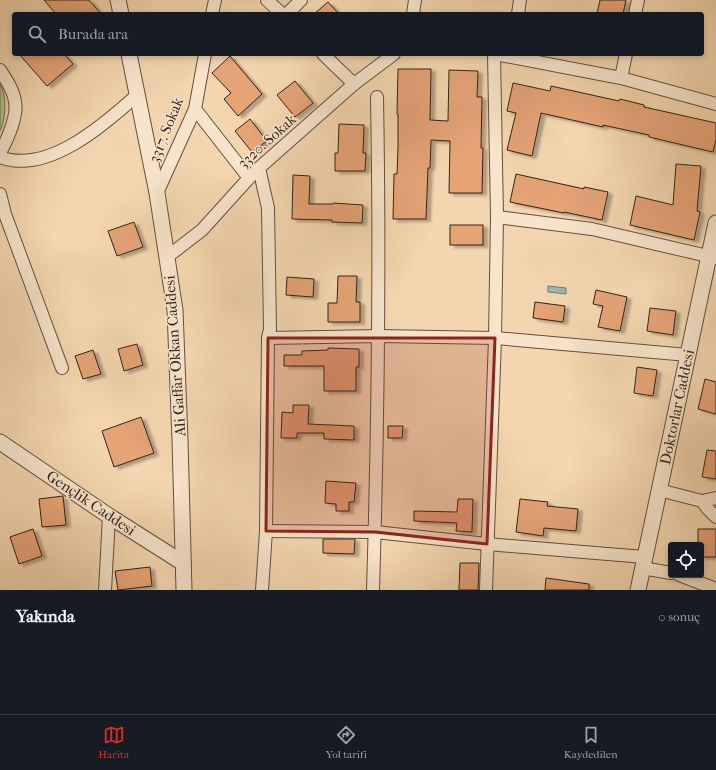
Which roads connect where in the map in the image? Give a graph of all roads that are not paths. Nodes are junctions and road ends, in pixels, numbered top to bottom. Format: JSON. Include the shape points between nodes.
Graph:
{"nodes":[{"id":1,"x":118,"y":0,"type":"edge"},
{"id":2,"x":215,"y":0,"type":"edge"},
{"id":3,"x":267,"y":0,"type":"edge"},
{"id":4,"x":301,"y":0,"type":"edge"},
{"id":5,"x":415,"y":0,"type":"edge"},
{"id":6,"x":520,"y":0,"type":"edge"},
{"id":7,"x":638,"y":0,"type":"edge"},
{"id":8,"x":121,"y":12,"type":"edge"},
{"id":9,"x":212,"y":12,"type":"edge"},
{"id":10,"x":280,"y":12,"type":"edge"},
{"id":11,"x":289,"y":12,"type":"edge"},
{"id":12,"x":413,"y":12,"type":"edge"},
{"id":13,"x":518,"y":12,"type":"edge"},
{"id":14,"x":635,"y":12,"type":"edge"},
{"id":15,"x":129,"y":56,"type":"edge"},
{"id":16,"x":205,"y":56,"type":"edge"},
{"id":17,"x":325,"y":56,"type":"edge"},
{"id":18,"x":391,"y":56,"type":"edge"},
{"id":19,"x":495,"y":56,"type":"edge"},
{"id":20,"x":515,"y":56,"type":"edge"},
{"id":21,"x":626,"y":56,"type":"edge"},
{"id":22,"x":0,"y":70,"type":"edge"},
{"id":23,"x":621,"y":78,"type":"junction"},
{"id":24,"x":354,"y":84,"type":"junction"},
{"id":25,"x":137,"y":95,"type":"junction"},
{"id":26,"x":377,"y":97,"type":"dead end"},
{"id":27,"x":716,"y":104,"type":"edge"},
{"id":28,"x":194,"y":109,"type":"junction"},
{"id":29,"x":0,"y":153,"type":"edge"},
{"id":30,"x":0,"y":157,"type":"edge"},
{"id":31,"x":260,"y":168,"type":"junction"},
{"id":32,"x":249,"y":178,"type":"junction"},
{"id":33,"x":157,"y":193,"type":"junction"},
{"id":34,"x":0,"y":194,"type":"edge"},
{"id":35,"x":2,"y":215,"type":"edge"},
{"id":36,"x":497,"y":217,"type":"junction"},
{"id":37,"x":716,"y":224,"type":"edge"},
{"id":38,"x":167,"y":257,"type":"junction"},
{"id":39,"x":713,"y":257,"type":"edge"},
{"id":40,"x":379,"y":336,"type":"junction"},
{"id":41,"x":268,"y":338,"type":"junction"},
{"id":42,"x":495,"y":338,"type":"junction"},
{"id":43,"x":688,"y":355,"type":"junction"},
{"id":44,"x":62,"y":368,"type":"dead end"},
{"id":45,"x":0,"y":442,"type":"edge"},
{"id":46,"x":659,"y":490,"type":"junction"},
{"id":47,"x":716,"y":498,"type":"edge"},
{"id":48,"x":702,"y":501,"type":"junction"},
{"id":49,"x":109,"y":516,"type":"junction"},
{"id":50,"x":716,"y":517,"type":"edge"},
{"id":51,"x":266,"y":531,"type":"junction"},
{"id":52,"x":374,"y":532,"type":"junction"},
{"id":53,"x":486,"y":544,"type":"junction"},
{"id":54,"x":643,"y":562,"type":"junction"},
{"id":55,"x":183,"y":563,"type":"junction"},
{"id":56,"x":668,"y":572,"type":"edge"},
{"id":57,"x":687,"y":578,"type":"edge"},
{"id":58,"x":716,"y":589,"type":"edge"},
{"id":59,"x":105,"y":590,"type":"edge"},
{"id":60,"x":184,"y":590,"type":"edge"},
{"id":61,"x":262,"y":590,"type":"edge"},
{"id":62,"x":373,"y":590,"type":"edge"},
{"id":63,"x":486,"y":590,"type":"edge"},
{"id":64,"x":638,"y":590,"type":"edge"}],
"edges":[{"from":1,"to":8,"type":"street"},
{"from":2,"to":9,"type":"street"},
{"from":3,"to":10,"type":"street"},
{"from":4,"to":11,"type":"street"},
{"from":5,"to":12,"type":"street"},
{"from":6,"to":13,"type":"street"},
{"from":7,"to":14,"type":"street"},
{"from":15,"to":25,"type":"street","name":"Ali Gaffar Okkan Caddesi"},
{"from":16,"to":28,"type":"street","name":"3317. Sokak"},
{"from":17,"to":24,"type":"street"},
{"from":18,"to":24,"type":"street","name":"3320. Sokak"},
{"from":19,"to":36,"type":"street"},
{"from":20,"to":23,"type":"street"},
{"from":21,"to":23,"type":"street"},
{"from":22,"to":29,"type":"street","via":[[16,102],[14,118]]},
{"from":23,"to":27,"type":"street"},
{"from":24,"to":31,"type":"street","name":"3320. Sokak"},
{"from":25,"to":30,"type":"street","via":[[88,136],[62,150],[24,161],[11,161]]},
{"from":25,"to":33,"type":"street","name":"Ali Gaffar Okkan Caddesi"},
{"from":26,"to":40,"type":"street"},
{"from":28,"to":32,"type":"street"},
{"from":28,"to":33,"type":"street","name":"3317. Sokak"},
{"from":31,"to":32,"type":"street","name":"3320. Sokak"},
{"from":31,"to":41,"type":"street","via":[[268,208]]},
{"from":32,"to":38,"type":"street","name":"3320. Sokak","via":[[202,230]]},
{"from":33,"to":38,"type":"street","name":"Ali Gaffar Okkan Caddesi"},
{"from":34,"to":35,"type":"street"},
{"from":35,"to":44,"type":"street"},
{"from":36,"to":39,"type":"street","via":[[592,229]]},
{"from":36,"to":42,"type":"street"},
{"from":37,"to":39,"type":"street","name":"Doktorlar Caddesi"},
{"from":38,"to":55,"type":"street","name":"Ali Gaffar Okkan Caddesi","via":[[175,310],[178,367]]},
{"from":39,"to":43,"type":"street","name":"Doktorlar Caddesi"},
{"from":40,"to":41,"type":"street"},
{"from":40,"to":42,"type":"street"},
{"from":40,"to":52,"type":"street"},
{"from":41,"to":51,"type":"street"},
{"from":42,"to":43,"type":"street"},
{"from":42,"to":53,"type":"street"},
{"from":43,"to":46,"type":"street","name":"Doktorlar Caddesi"},
{"from":45,"to":49,"type":"street","name":"Gençlik Caddesi"},
{"from":46,"to":48,"type":"street"},
{"from":46,"to":54,"type":"street","name":"Doktorlar Caddesi"},
{"from":47,"to":48,"type":"street"},
{"from":48,"to":50,"type":"street"},
{"from":49,"to":55,"type":"street","name":"Gençlik Caddesi"},
{"from":49,"to":59,"type":"street"},
{"from":51,"to":52,"type":"street"},
{"from":51,"to":61,"type":"street"},
{"from":52,"to":53,"type":"street"},
{"from":52,"to":62,"type":"street"},
{"from":53,"to":54,"type":"street"},
{"from":53,"to":63,"type":"street"},
{"from":54,"to":56,"type":"street"},
{"from":54,"to":64,"type":"street","name":"Doktorlar Caddesi"},
{"from":55,"to":60,"type":"street","name":"Ali Gaffar Okkan Caddesi"},
{"from":57,"to":58,"type":"street"}]}
